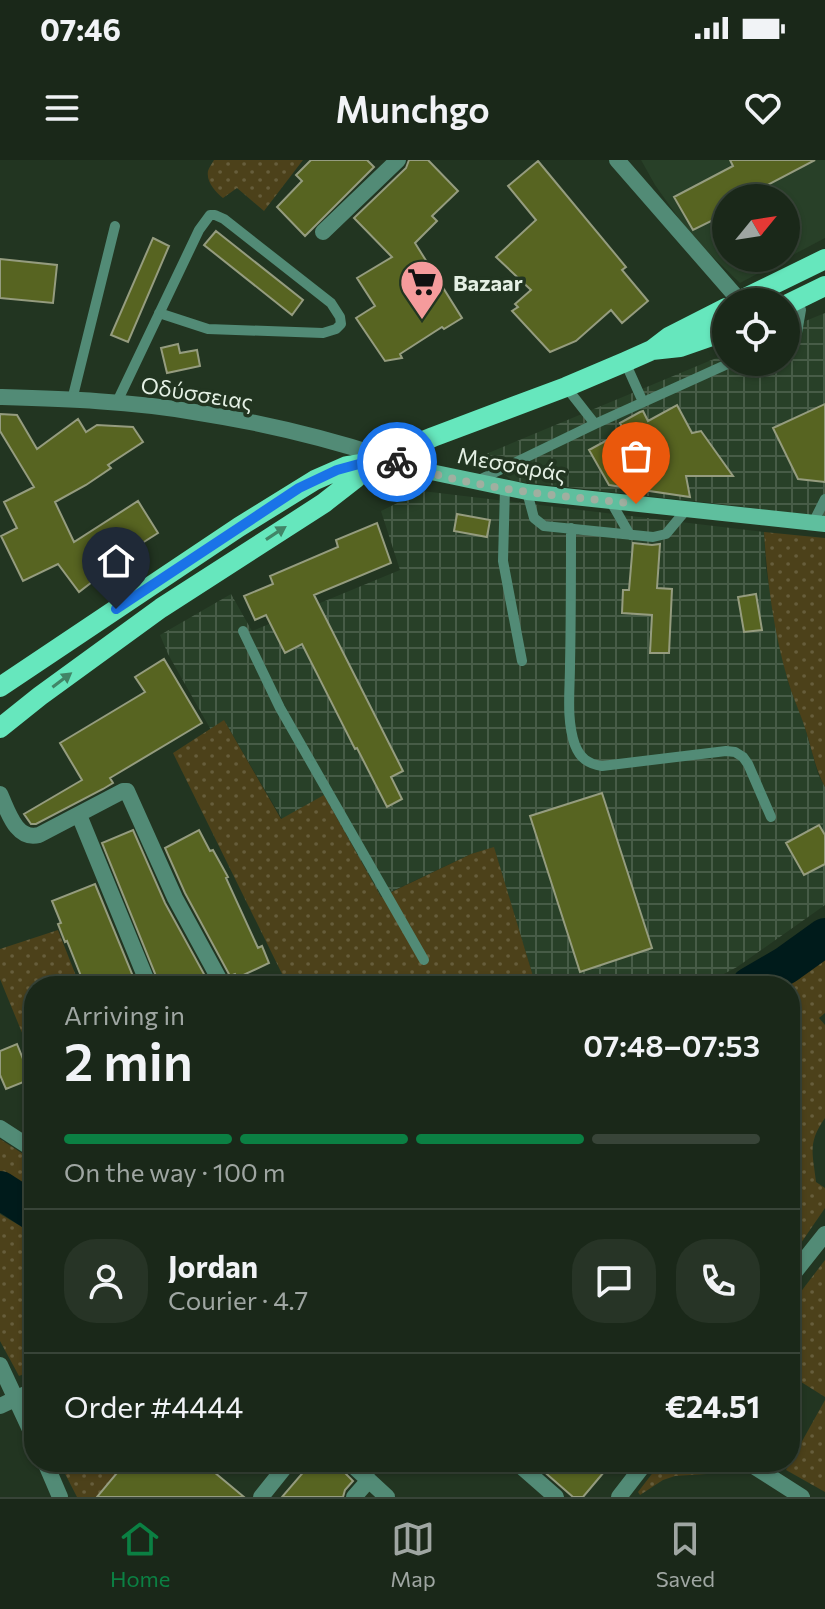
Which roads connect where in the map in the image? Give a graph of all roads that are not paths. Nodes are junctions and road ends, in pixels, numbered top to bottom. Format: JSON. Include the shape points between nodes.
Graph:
{"nodes":[{"id":1,"x":398,"y":160,"type":"edge"},
{"id":2,"x":617,"y":160,"type":"edge"},
{"id":3,"x":115,"y":226,"type":"dead end"},
{"id":4,"x":323,"y":232,"type":"dead end"},
{"id":5,"x":825,"y":259,"type":"edge"},
{"id":6,"x":825,"y":286,"type":"edge"},
{"id":7,"x":722,"y":288,"type":"edge"},
{"id":8,"x":765,"y":288,"type":"edge"},
{"id":9,"x":800,"y":304,"type":"edge"},
{"id":10,"x":159,"y":313,"type":"junction"},
{"id":11,"x":712,"y":315,"type":"edge"},
{"id":12,"x":712,"y":336,"type":"edge"},
{"id":13,"x":652,"y":350,"type":"junction"},
{"id":14,"x":625,"y":362,"type":"junction"},
{"id":15,"x":712,"y":371,"type":"edge"},
{"id":16,"x":566,"y":387,"type":"junction"},
{"id":17,"x":0,"y":397,"type":"edge"},
{"id":18,"x":72,"y":400,"type":"junction"},
{"id":19,"x":643,"y":402,"type":"junction"},
{"id":20,"x":116,"y":404,"type":"junction"},
{"id":21,"x":595,"y":424,"type":"junction"},
{"id":22,"x":378,"y":460,"type":"junction"},
{"id":23,"x":475,"y":482,"type":"junction"},
{"id":24,"x":505,"y":488,"type":"junction"},
{"id":25,"x":527,"y":492,"type":"junction"},
{"id":26,"x":825,"y":499,"type":"edge"},
{"id":27,"x":611,"y":502,"type":"junction"},
{"id":28,"x":686,"y":510,"type":"junction"},
{"id":29,"x":819,"y":524,"type":"edge"},
{"id":30,"x":571,"y":528,"type":"junction"},
{"id":31,"x":630,"y":535,"type":"junction"},
{"id":32,"x":243,"y":631,"type":"dead end"},
{"id":33,"x":522,"y":661,"type":"dead end"},
{"id":34,"x":0,"y":687,"type":"edge"},
{"id":35,"x":0,"y":728,"type":"edge"},
{"id":36,"x":0,"y":794,"type":"edge"},
{"id":37,"x":79,"y":815,"type":"junction"},
{"id":38,"x":771,"y":817,"type":"dead end"},
{"id":39,"x":424,"y":960,"type":"dead end"},
{"id":40,"x":145,"y":976,"type":"edge"},
{"id":41,"x":218,"y":976,"type":"edge"},
{"id":42,"x":0,"y":1128,"type":"edge"},
{"id":43,"x":24,"y":1144,"type":"edge"},
{"id":44,"x":825,"y":1234,"type":"edge"},
{"id":45,"x":800,"y":1265,"type":"edge"},
{"id":46,"x":0,"y":1365,"type":"edge"},
{"id":47,"x":24,"y":1394,"type":"edge"},
{"id":48,"x":16,"y":1398,"type":"junction"},
{"id":49,"x":0,"y":1406,"type":"edge"},
{"id":50,"x":24,"y":1416,"type":"edge"},
{"id":51,"x":49,"y":1472,"type":"edge"},
{"id":52,"x":281,"y":1472,"type":"edge"},
{"id":53,"x":360,"y":1472,"type":"edge"},
{"id":54,"x":527,"y":1472,"type":"edge"},
{"id":55,"x":638,"y":1472,"type":"edge"},
{"id":56,"x":763,"y":1472,"type":"edge"},
{"id":57,"x":369,"y":1480,"type":"junction"},
{"id":58,"x":60,"y":1497,"type":"edge"},
{"id":59,"x":261,"y":1497,"type":"edge"},
{"id":60,"x":354,"y":1497,"type":"edge"},
{"id":61,"x":387,"y":1497,"type":"edge"},
{"id":62,"x":556,"y":1497,"type":"edge"},
{"id":63,"x":619,"y":1497,"type":"edge"},
{"id":64,"x":802,"y":1497,"type":"edge"}],
"edges":[{"from":1,"to":4,"type":"street"},
{"from":2,"to":7,"type":"street"},
{"from":3,"to":18,"type":"lane"},
{"from":5,"to":8,"type":"main road"},
{"from":6,"to":9,"type":"main road"},
{"from":10,"to":10,"type":"lane","via":[[199,230],[215,215],[331,303],[341,324],[323,333],[218,330]]},
{"from":10,"to":20,"type":"lane"},
{"from":11,"to":13,"type":"main road"},
{"from":12,"to":13,"type":"main road"},
{"from":13,"to":14,"type":"main road"},
{"from":14,"to":16,"type":"main road"},
{"from":14,"to":19,"type":"lane"},
{"from":15,"to":19,"type":"lane"},
{"from":16,"to":21,"type":"lane"},
{"from":16,"to":22,"type":"main road"},
{"from":17,"to":18,"type":"street","name":"Οδύσσειας"},
{"from":18,"to":20,"type":"street","name":"Οδύσσειας"},
{"from":19,"to":21,"type":"lane"},
{"from":20,"to":22,"type":"street","name":"Οδύσσειας","via":[[193,411],[322,438]]},
{"from":21,"to":23,"type":"lane"},
{"from":22,"to":23,"type":"street","name":"Μεσσαράς"},
{"from":22,"to":34,"type":"main road","via":[[337,470],[276,502]]},
{"from":35,"to":22,"type":"main road","one_way":true,"via":[[141,622],[324,503]]},
{"from":23,"to":24,"type":"street","name":"Μεσσαράς"},
{"from":24,"to":25,"type":"street","name":"Μεσσαράς"},
{"from":24,"to":33,"type":"lane","via":[[503,561]]},
{"from":25,"to":27,"type":"street","name":"Μεσσαράς"},
{"from":25,"to":30,"type":"lane","via":[[539,523]]},
{"from":26,"to":29,"type":"lane"},
{"from":27,"to":28,"type":"street","name":"Μεσσαράς"},
{"from":27,"to":31,"type":"lane"},
{"from":28,"to":29,"type":"street","name":"Μεσσαράς"},
{"from":28,"to":31,"type":"lane","via":[[666,534]]},
{"from":30,"to":31,"type":"lane"},
{"from":30,"to":38,"type":"lane","via":[[570,702],[579,753],[602,766],[735,752],[748,764]]},
{"from":32,"to":39,"type":"lane","via":[[280,708]]},
{"from":36,"to":37,"type":"street","via":[[21,833],[30,837]]},
{"from":37,"to":40,"type":"street"},
{"from":37,"to":41,"type":"street","via":[[127,791]]},
{"from":42,"to":43,"type":"street"},
{"from":44,"to":45,"type":"street"},
{"from":46,"to":48,"type":"street"},
{"from":47,"to":48,"type":"street"},
{"from":48,"to":49,"type":"street"},
{"from":48,"to":50,"type":"street"},
{"from":51,"to":58,"type":"street"},
{"from":52,"to":59,"type":"street"},
{"from":53,"to":57,"type":"street"},
{"from":54,"to":62,"type":"street"},
{"from":55,"to":63,"type":"street"},
{"from":56,"to":64,"type":"street"},
{"from":57,"to":60,"type":"street"},
{"from":57,"to":61,"type":"street"}]}
